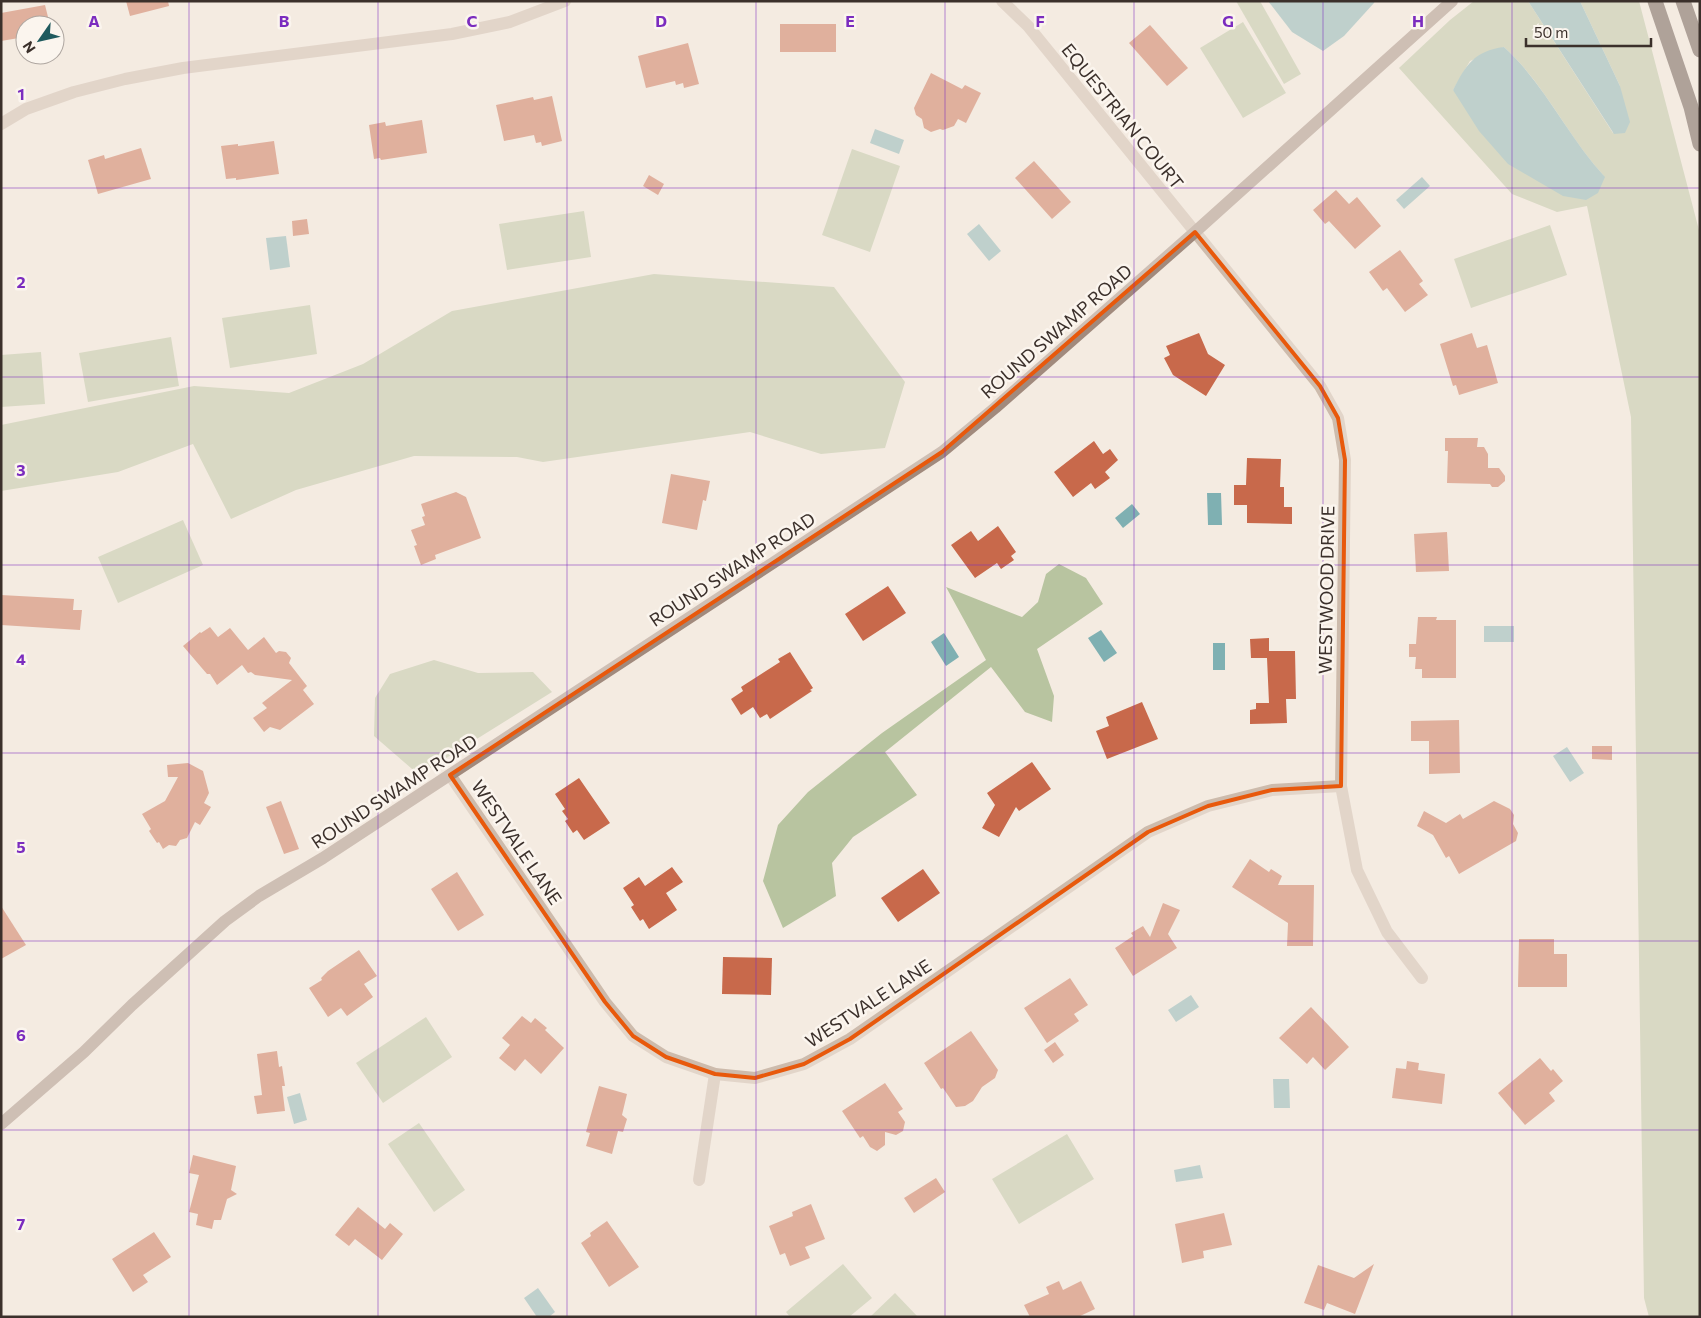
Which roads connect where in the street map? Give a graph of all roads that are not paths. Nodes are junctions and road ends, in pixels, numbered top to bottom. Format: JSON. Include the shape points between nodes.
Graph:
{"nodes":[{"id":1,"x":565,"y":1,"type":"edge"},
{"id":2,"x":1002,"y":1,"type":"edge"},
{"id":3,"x":1452,"y":1,"type":"edge"},
{"id":4,"x":1655,"y":1,"type":"edge"},
{"id":5,"x":1683,"y":1,"type":"edge"},
{"id":6,"x":1688,"y":1,"type":"edge"},
{"id":7,"x":1700,"y":21,"type":"edge"},
{"id":8,"x":1700,"y":50,"type":"edge"},
{"id":9,"x":1,"y":124,"type":"edge"},
{"id":10,"x":1700,"y":144,"type":"edge"},
{"id":11,"x":1195,"y":232,"type":"junction"},
{"id":12,"x":450,"y":775,"type":"junction"},
{"id":13,"x":1341,"y":786,"type":"junction"},
{"id":14,"x":1422,"y":978,"type":"dead end"},
{"id":15,"x":715,"y":1074,"type":"junction"},
{"id":16,"x":1,"y":1124,"type":"edge"},
{"id":17,"x":699,"y":1180,"type":"dead end"}],
"edges":[{"from":1,"to":9,"type":"street","via":[[510,22],[452,34],[183,68],[125,79],[74,92],[26,110]]},
{"from":2,"to":11,"type":"street","name":"EQUESTRIAN COURT","via":[[1028,26]]},
{"from":3,"to":11,"type":"street","name":"ROUND SWAMP ROAD"},
{"from":4,"to":10,"type":"highway","via":[[1691,107]]},
{"from":5,"to":8,"type":"highway"},
{"from":6,"to":7,"type":"highway"},
{"from":11,"to":12,"type":"street","name":"ROUND SWAMP ROAD","via":[[942,452]]},
{"from":11,"to":13,"type":"street","name":"WESTWOOD DRIVE","via":[[1320,386],[1338,418],[1345,460]]},
{"from":12,"to":15,"type":"street","name":"WESTVALE LANE","via":[[605,1002],[633,1036],[666,1056]]},
{"from":12,"to":16,"type":"street","name":"ROUND SWAMP ROAD","via":[[225,921]]},
{"from":13,"to":14,"type":"street","name":"WESTWOOD DRIVE","via":[[1357,870],[1387,932]]},
{"from":13,"to":15,"type":"street","name":"WESTVALE LANE","via":[[1272,790],[1208,806],[1148,832],[850,1039],[804,1064],[755,1078]]},
{"from":15,"to":17,"type":"street"}]}
